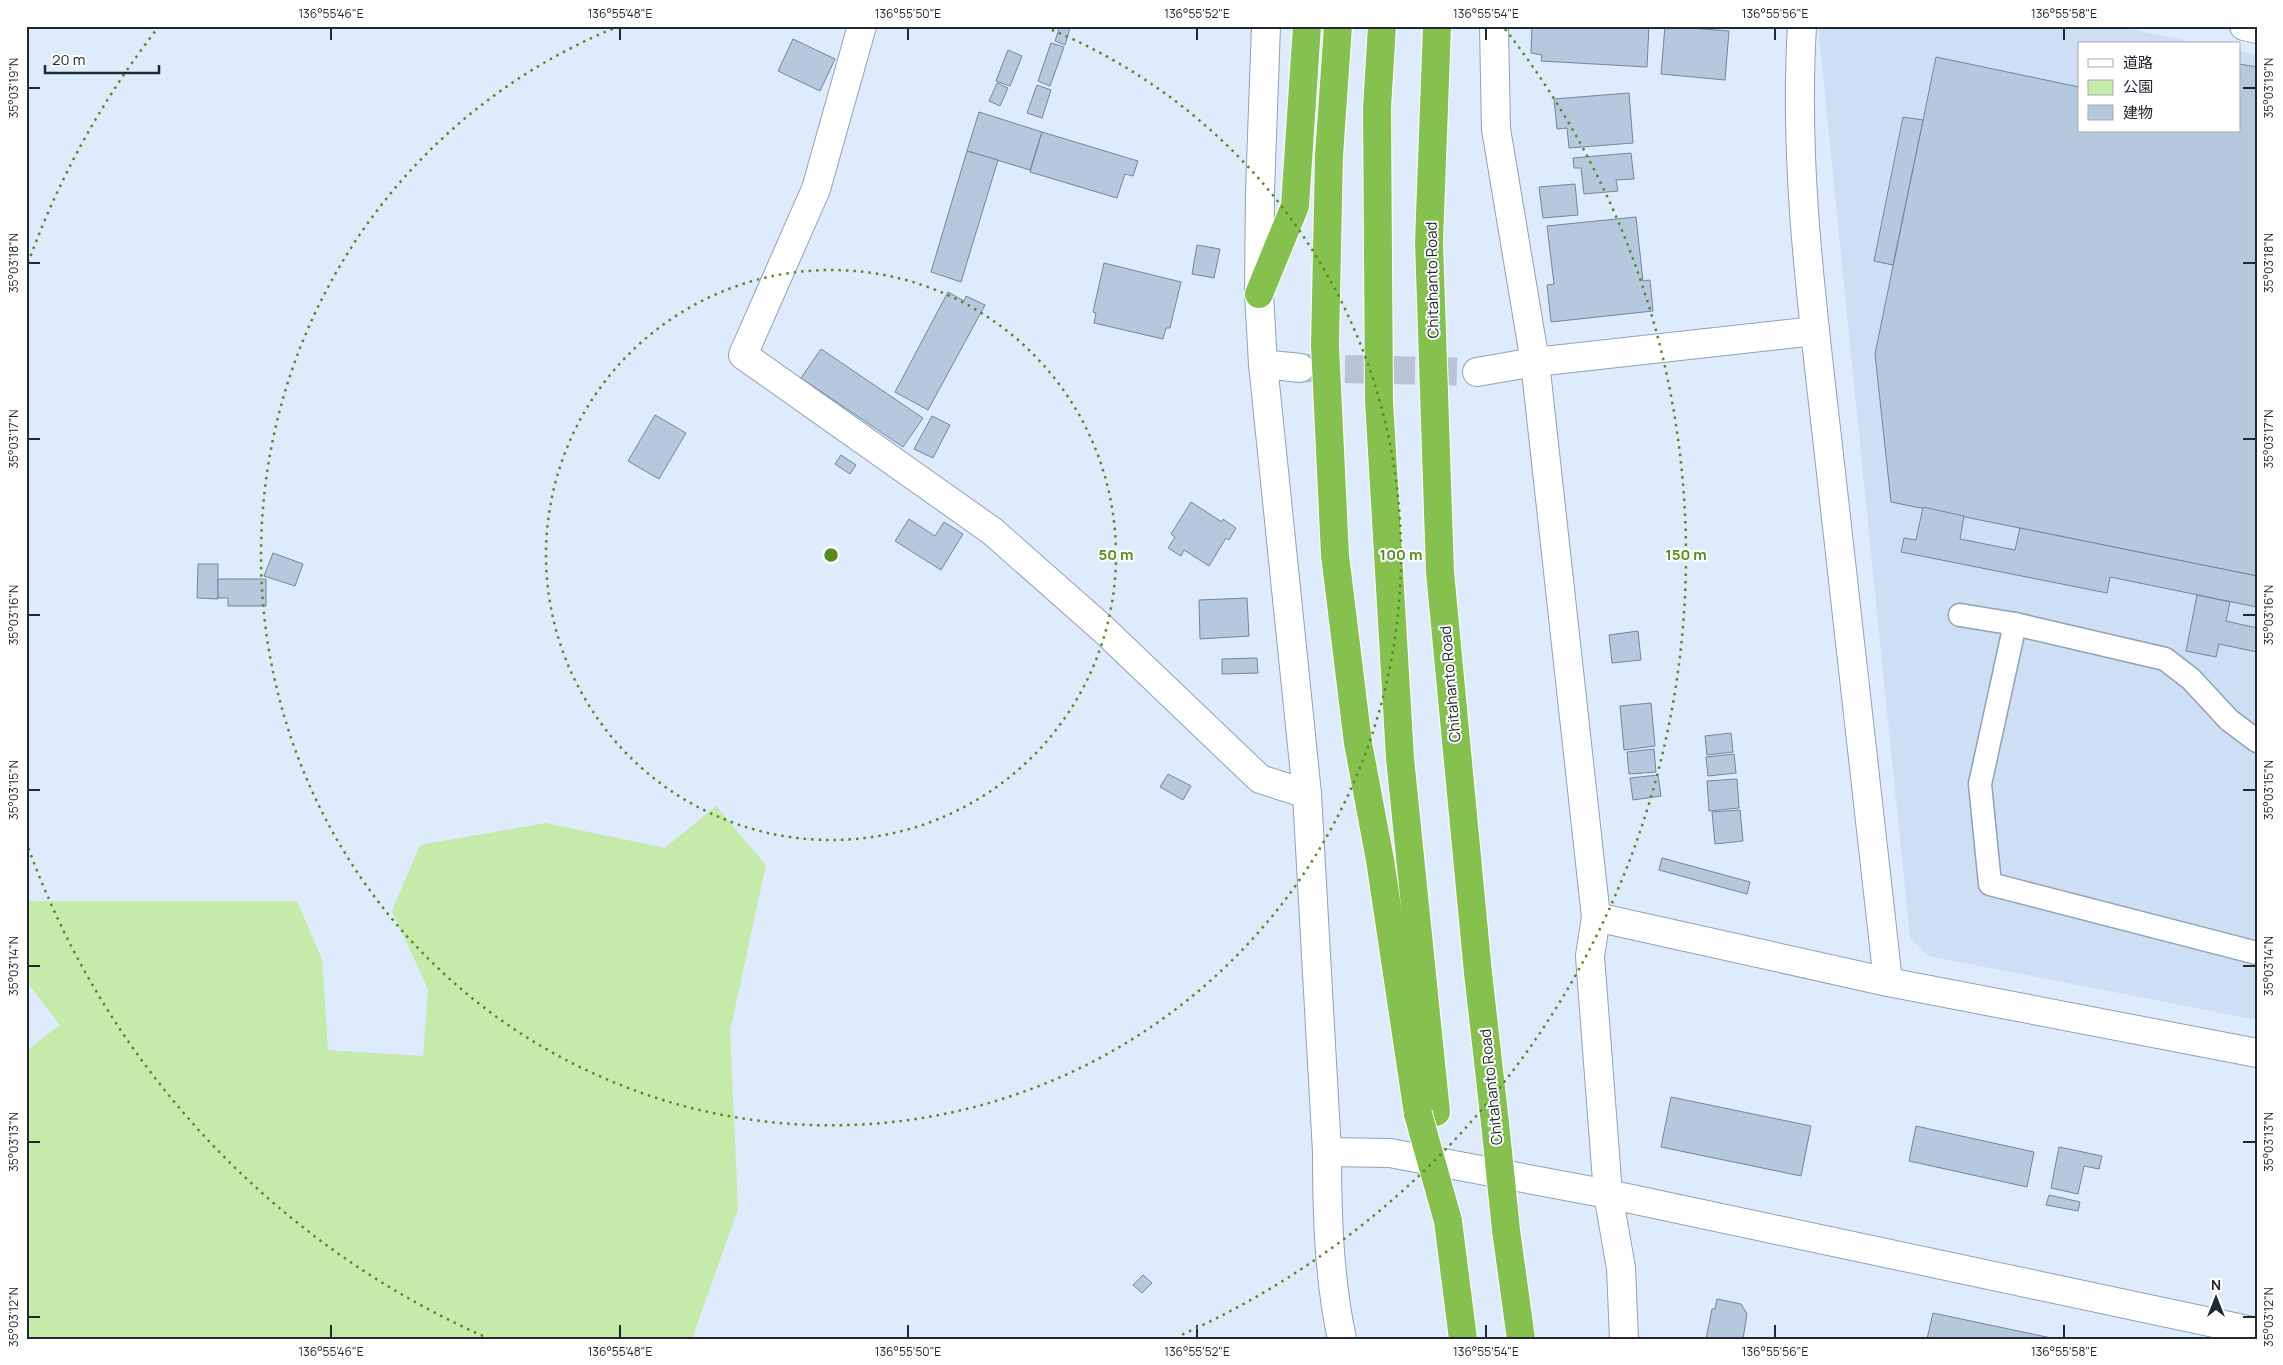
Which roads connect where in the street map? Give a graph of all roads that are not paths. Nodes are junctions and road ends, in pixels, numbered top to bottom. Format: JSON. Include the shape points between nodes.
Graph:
{"nodes":[{"id":1,"x":862,"y":26,"type":"edge"},
{"id":2,"x":1266,"y":26,"type":"edge"},
{"id":3,"x":1306,"y":26,"type":"edge"},
{"id":4,"x":1338,"y":26,"type":"edge"},
{"id":5,"x":1382,"y":26,"type":"edge"},
{"id":6,"x":1436,"y":26,"type":"edge"},
{"id":7,"x":1494,"y":26,"type":"edge"},
{"id":8,"x":1802,"y":26,"type":"edge"},
{"id":9,"x":2244,"y":26,"type":"edge"},
{"id":10,"x":2257,"y":29,"type":"edge"},
{"id":11,"x":1259,"y":294,"type":"junction"},
{"id":12,"x":1815,"y":331,"type":"junction"},
{"id":13,"x":1535,"y":362,"type":"junction"},
{"id":14,"x":1263,"y":364,"type":"junction"},
{"id":15,"x":1300,"y":368,"type":"tunnel mouth"},
{"id":16,"x":1476,"y":372,"type":"tunnel mouth"},
{"id":17,"x":1960,"y":615,"type":"dead end"},
{"id":18,"x":2015,"y":624,"type":"junction"},
{"id":19,"x":2257,"y":741,"type":"edge"},
{"id":20,"x":1307,"y":794,"type":"junction"},
{"id":21,"x":1596,"y":917,"type":"junction"},
{"id":22,"x":2257,"y":953,"type":"edge"},
{"id":23,"x":1888,"y":982,"type":"junction"},
{"id":24,"x":2257,"y":1053,"type":"edge"},
{"id":25,"x":1427,"y":1113,"type":"junction"},
{"id":26,"x":1327,"y":1152,"type":"junction"},
{"id":27,"x":1608,"y":1194,"type":"junction"},
{"id":28,"x":2257,"y":1332,"type":"edge"},
{"id":29,"x":1342,"y":1339,"type":"edge"},
{"id":30,"x":1463,"y":1339,"type":"edge"},
{"id":31,"x":1521,"y":1339,"type":"edge"},
{"id":32,"x":1624,"y":1339,"type":"edge"}],
"edges":[{"from":1,"to":20,"type":"street","via":[[816,189],[743,355],[992,531],[1103,630],[1260,779]]},
{"from":2,"to":11,"type":"street"},
{"from":3,"to":11,"type":"highway","via":[[1295,206]]},
{"from":4,"to":25,"type":"highway","via":[[1329,156],[1325,345],[1335,556],[1358,743]]},
{"from":5,"to":25,"type":"highway","via":[[1377,108],[1379,401],[1400,758]]},
{"from":6,"to":31,"type":"highway","name":"Chitahanto Road","bridge":true,"via":[[1429,242],[1440,572],[1473,925]]},
{"from":7,"to":13,"type":"street","via":[[1496,129]]},
{"from":8,"to":12,"type":"street","via":[[1799,79],[1802,184]]},
{"from":9,"to":10,"type":"street"},
{"from":11,"to":14,"type":"street"},
{"from":12,"to":13,"type":"street"},
{"from":12,"to":23,"type":"street"},
{"from":13,"to":16,"type":"street"},
{"from":13,"to":21,"type":"street"},
{"from":14,"to":15,"type":"street"},
{"from":14,"to":20,"type":"street"},
{"from":17,"to":18,"type":"lane"},
{"from":18,"to":19,"type":"lane","via":[[2165,658]]},
{"from":18,"to":22,"type":"lane","via":[[1980,784],[1990,884]]},
{"from":20,"to":26,"type":"street"},
{"from":21,"to":23,"type":"street"},
{"from":21,"to":27,"type":"street","via":[[1590,956]]},
{"from":23,"to":24,"type":"street"},
{"from":25,"to":30,"type":"highway","bridge":true,"via":[[1448,1221]]},
{"from":26,"to":27,"type":"street","via":[[1390,1153]]},
{"from":26,"to":29,"type":"street","via":[[1335,1307]]},
{"from":27,"to":28,"type":"street"},
{"from":27,"to":32,"type":"street","via":[[1621,1268]]}]}
